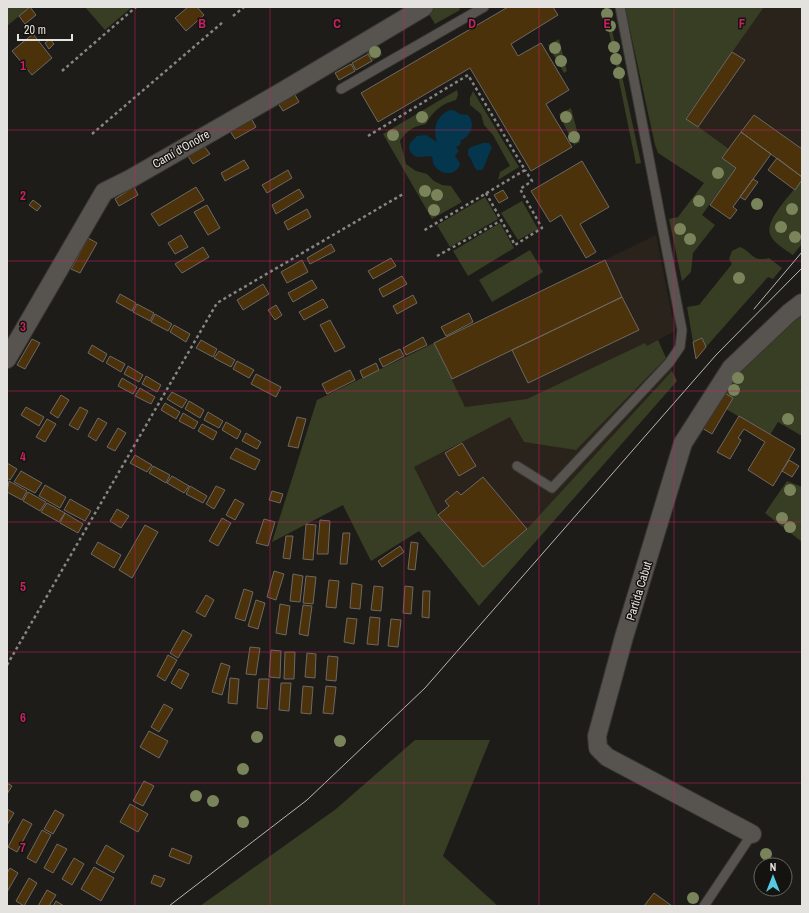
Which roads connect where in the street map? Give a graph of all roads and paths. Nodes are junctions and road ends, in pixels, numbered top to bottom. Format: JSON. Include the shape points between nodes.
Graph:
{"nodes":[{"id":1,"x":136,"y":7,"type":"edge"},
{"id":2,"x":244,"y":7,"type":"edge"},
{"id":3,"x":424,"y":7,"type":"edge"},
{"id":4,"x":484,"y":7,"type":"edge"},
{"id":5,"x":620,"y":7,"type":"edge"},
{"id":6,"x":233,"y":16,"type":"dead end"},
{"id":7,"x":223,"y":22,"type":"dead end"},
{"id":8,"x":62,"y":71,"type":"dead end"},
{"id":9,"x":341,"y":89,"type":"dead end"},
{"id":10,"x":92,"y":134,"type":"dead end"},
{"id":11,"x":368,"y":136,"type":"dead end"},
{"id":12,"x":525,"y":170,"type":"junction"},
{"id":13,"x":486,"y":193,"type":"junction"},
{"id":14,"x":403,"y":194,"type":"dead end"},
{"id":15,"x":502,"y":220,"type":"junction"},
{"id":16,"x":423,"y":231,"type":"dead end"},
{"id":17,"x":437,"y":256,"type":"dead end"},
{"id":18,"x":802,"y":303,"type":"edge"},
{"id":19,"x":7,"y":359,"type":"edge"},
{"id":20,"x":517,"y":466,"type":"dead end"},
{"id":21,"x":7,"y":665,"type":"edge"},
{"id":22,"x":752,"y":834,"type":"joint"},
{"id":23,"x":704,"y":906,"type":"edge"}],
"edges":[{"from":1,"to":8,"type":"path"},
{"from":2,"to":6,"type":"path"},
{"from":3,"to":19,"type":"street","name":"Camí d'Onofre","via":[[104,192]]},
{"from":4,"to":9,"type":"lane"},
{"from":5,"to":20,"type":"lane","via":[[682,330],[680,347],[669,364],[552,488]]},
{"from":7,"to":10,"type":"path"},
{"from":11,"to":12,"type":"path","via":[[468,75]]},
{"from":12,"to":13,"type":"path"},
{"from":12,"to":15,"type":"path","via":[[532,182],[520,189],[542,228],[516,245]]},
{"from":13,"to":15,"type":"path"},
{"from":13,"to":16,"type":"path"},
{"from":14,"to":21,"type":"path","via":[[216,303]]},
{"from":15,"to":17,"type":"path"},
{"from":18,"to":22,"type":"street","name":"Partida Cabut","via":[[731,368],[683,443],[597,736],[598,748],[607,757]]},
{"from":22,"to":23,"type":"lane"}]}
